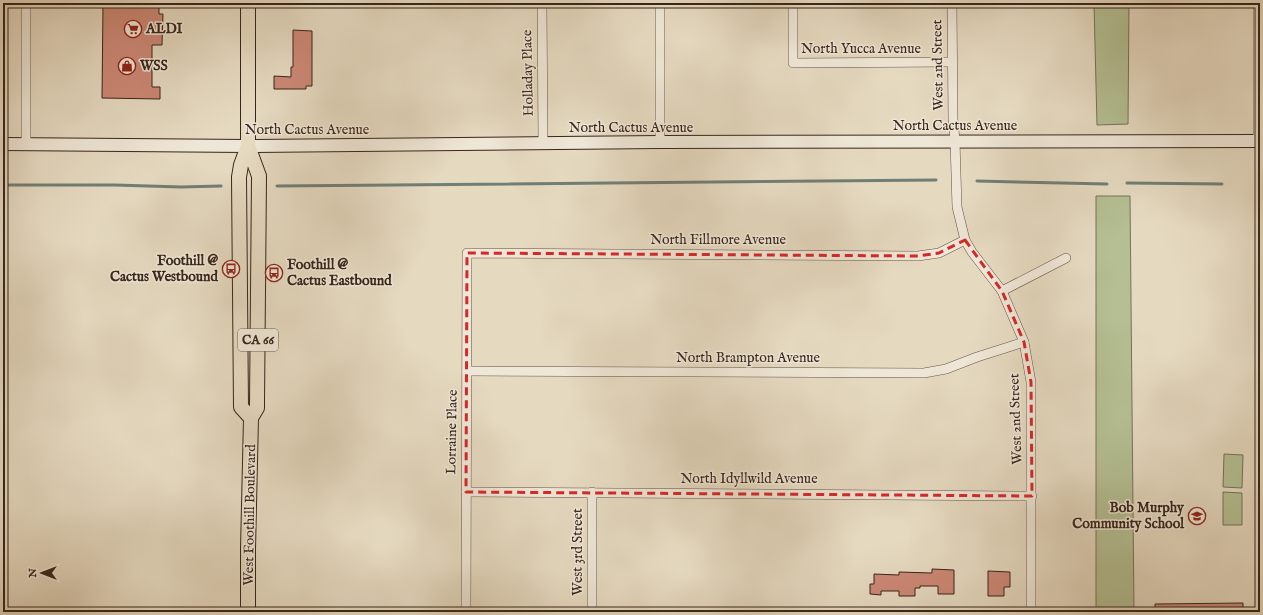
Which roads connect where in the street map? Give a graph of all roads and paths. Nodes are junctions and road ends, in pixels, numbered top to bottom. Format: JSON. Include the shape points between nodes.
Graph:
{"nodes":[{"id":1,"x":26,"y":3,"type":"edge"},
{"id":2,"x":248,"y":3,"type":"edge"},
{"id":3,"x":542,"y":3,"type":"edge"},
{"id":4,"x":660,"y":3,"type":"edge"},
{"id":5,"x":793,"y":3,"type":"edge"},
{"id":6,"x":952,"y":3,"type":"edge"},
{"id":7,"x":1258,"y":3,"type":"edge"},
{"id":8,"x":952,"y":62,"type":"junction"},
{"id":9,"x":955,"y":141,"type":"junction"},
{"id":10,"x":1259,"y":141,"type":"edge"},
{"id":11,"x":660,"y":142,"type":"junction"},
{"id":12,"x":543,"y":143,"type":"junction"},
{"id":13,"x":3,"y":144,"type":"edge"},
{"id":14,"x":26,"y":144,"type":"junction"},
{"id":15,"x":248,"y":146,"type":"junction"},
{"id":16,"x":965,"y":240,"type":"junction"},
{"id":17,"x":467,"y":253,"type":"joint"},
{"id":18,"x":1066,"y":258,"type":"dead end"},
{"id":19,"x":1002,"y":291,"type":"junction"},
{"id":20,"x":1024,"y":342,"type":"junction"},
{"id":21,"x":467,"y":371,"type":"junction"},
{"id":22,"x":251,"y":418,"type":"junction"},
{"id":23,"x":466,"y":492,"type":"junction"},
{"id":24,"x":592,"y":492,"type":"junction"},
{"id":25,"x":1032,"y":496,"type":"junction"},
{"id":26,"x":248,"y":612,"type":"edge"},
{"id":27,"x":466,"y":612,"type":"edge"},
{"id":28,"x":592,"y":612,"type":"edge"},
{"id":29,"x":619,"y":612,"type":"edge"},
{"id":30,"x":1031,"y":612,"type":"edge"}],
"edges":[{"from":1,"to":14,"type":"street"},
{"from":2,"to":15,"type":"main road","name":"West Foothill Boulevard"},
{"from":3,"to":12,"type":"street","name":"Holladay Place"},
{"from":4,"to":11,"type":"street"},
{"from":5,"to":8,"type":"street","name":"North Yucca Avenue","via":[[794,63]]},
{"from":6,"to":8,"type":"street","name":"West 2nd Street"},
{"from":7,"to":10,"type":"street"},
{"from":8,"to":9,"type":"street","name":"West 2nd Street"},
{"from":9,"to":10,"type":"main road","name":"North Cactus Avenue"},
{"from":9,"to":11,"type":"main road","name":"North Cactus Avenue"},
{"from":9,"to":16,"type":"street","name":"West 2nd Street","via":[[957,207]]},
{"from":11,"to":12,"type":"main road","name":"North Cactus Avenue"},
{"from":12,"to":15,"type":"main road","name":"North Cactus Avenue"},
{"from":13,"to":14,"type":"main road","name":"North Cactus Avenue"},
{"from":14,"to":15,"type":"main road","name":"North Cactus Avenue"},
{"from":15,"to":22,"type":"main road","name":"West Foothill Boulevard","number":"CA 66","via":[[259,176],[257,408]]},
{"from":15,"to":22,"type":"main road","name":"West Foothill Boulevard","number":"CA 66","via":[[239,177],[240,359],[241,407]]},
{"from":16,"to":17,"type":"street","name":"North Fillmore Avenue","via":[[939,253],[918,256]]},
{"from":16,"to":19,"type":"street","name":"West 2nd Street"},
{"from":17,"to":21,"type":"street","name":"Lorraine Place"},
{"from":18,"to":19,"type":"street"},
{"from":19,"to":20,"type":"street","name":"West 2nd Street"},
{"from":20,"to":21,"type":"street","name":"North Brampton Avenue","via":[[946,369],[924,373]]},
{"from":20,"to":25,"type":"street","name":"West 2nd Street","via":[[1031,382]]},
{"from":21,"to":23,"type":"street","name":"Lorraine Place"},
{"from":22,"to":26,"type":"main road","name":"West Foothill Boulevard"},
{"from":23,"to":24,"type":"street","name":"North Idyllwild Avenue"},
{"from":23,"to":27,"type":"street","name":"Lorraine Place"},
{"from":24,"to":25,"type":"street","name":"North Idyllwild Avenue"},
{"from":24,"to":28,"type":"street","name":"West 3rd Street"},
{"from":25,"to":30,"type":"street","name":"West 2nd Street"},
{"from":28,"to":29,"type":"street"}]}
